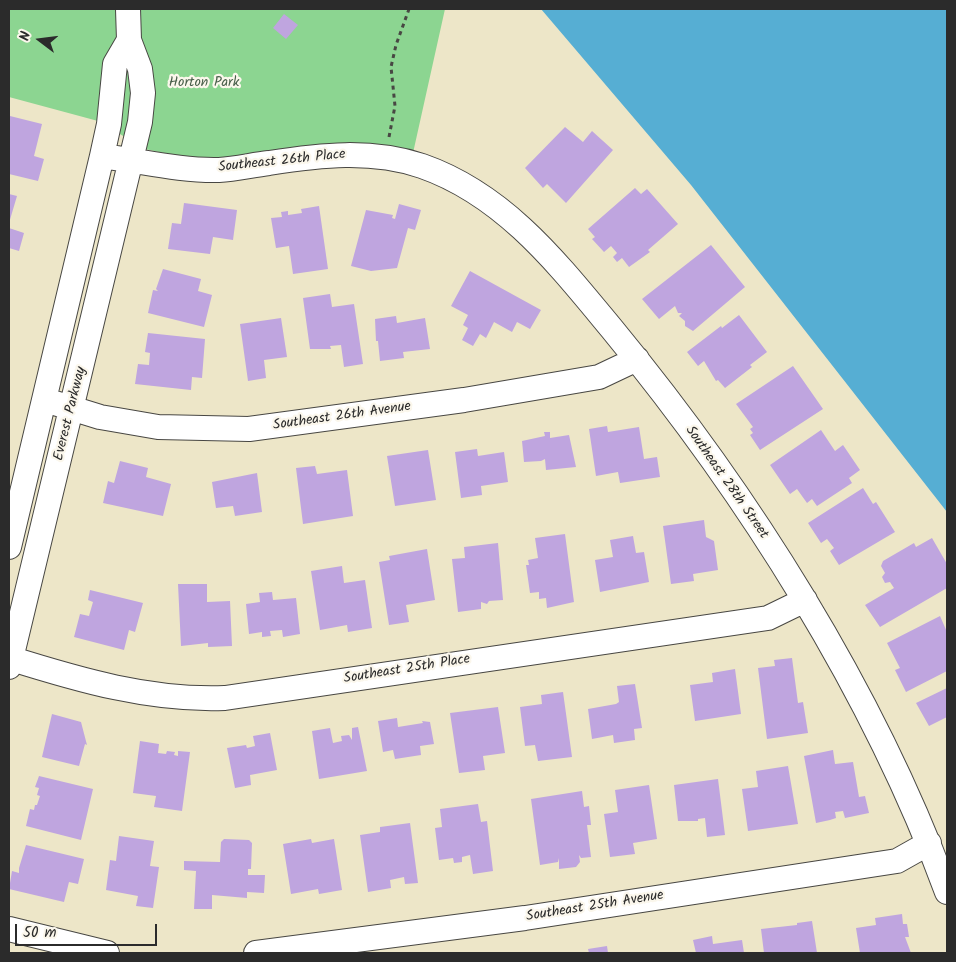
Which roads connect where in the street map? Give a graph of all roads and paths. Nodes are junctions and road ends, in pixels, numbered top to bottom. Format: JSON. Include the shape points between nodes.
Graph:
{"nodes":[{"id":1,"x":128,"y":9,"type":"edge"},
{"id":2,"x":409,"y":9,"type":"edge"},
{"id":3,"x":129,"y":40,"type":"junction"},
{"id":4,"x":102,"y":156,"type":"junction"},
{"id":5,"x":394,"y":159,"type":"junction"},
{"id":6,"x":132,"y":160,"type":"junction"},
{"id":7,"x":637,"y":359,"type":"junction"},
{"id":8,"x":45,"y":400,"type":"junction"},
{"id":9,"x":73,"y":408,"type":"junction"},
{"id":10,"x":9,"y":546,"type":"edge"},
{"id":11,"x":805,"y":600,"type":"junction"},
{"id":12,"x":9,"y":662,"type":"edge"},
{"id":13,"x":929,"y":842,"type":"junction"},
{"id":14,"x":947,"y":892,"type":"edge"},
{"id":15,"x":9,"y":929,"type":"edge"},
{"id":16,"x":107,"y":953,"type":"edge"},
{"id":17,"x":256,"y":953,"type":"edge"}],
"edges":[{"from":1,"to":3,"type":"street"},
{"from":2,"to":5,"type":"path","via":[[396,44],[392,67]]},
{"from":3,"to":4,"type":"street","name":"Everest Parkway","via":[[115,64]]},
{"from":3,"to":6,"type":"street","name":"Everest Parkway","via":[[140,69],[143,93]]},
{"from":4,"to":6,"type":"street","name":"Southeast 26th Place"},
{"from":4,"to":8,"type":"street","name":"Everest Parkway"},
{"from":5,"to":6,"type":"street","name":"Southeast 26th Place","via":[[343,154],[222,170]]},
{"from":5,"to":7,"type":"street","name":"Southeast 28th Street","via":[[462,184],[498,207],[534,239]]},
{"from":6,"to":9,"type":"street","name":"Everest Parkway"},
{"from":7,"to":9,"type":"street","name":"Southeast 26th Avenue","via":[[599,377],[279,426],[218,430],[158,427]]},
{"from":7,"to":11,"type":"street","name":"Southeast 28th Street","via":[[731,487]]},
{"from":8,"to":9,"type":"street","name":"Southeast 26th Avenue"},
{"from":8,"to":10,"type":"street","name":"Everest Parkway"},
{"from":9,"to":12,"type":"street","name":"Everest Parkway"},
{"from":11,"to":12,"type":"street","name":"Southeast 25th Place","via":[[768,618],[225,698],[146,694]]},
{"from":11,"to":13,"type":"street","name":"Southeast 28th Street","via":[[880,739]]},
{"from":13,"to":14,"type":"street","name":"Southeast 28th Street"},
{"from":13,"to":17,"type":"street","name":"Southeast 25th Avenue","via":[[897,861],[535,916]]},
{"from":15,"to":16,"type":"street"}]}
